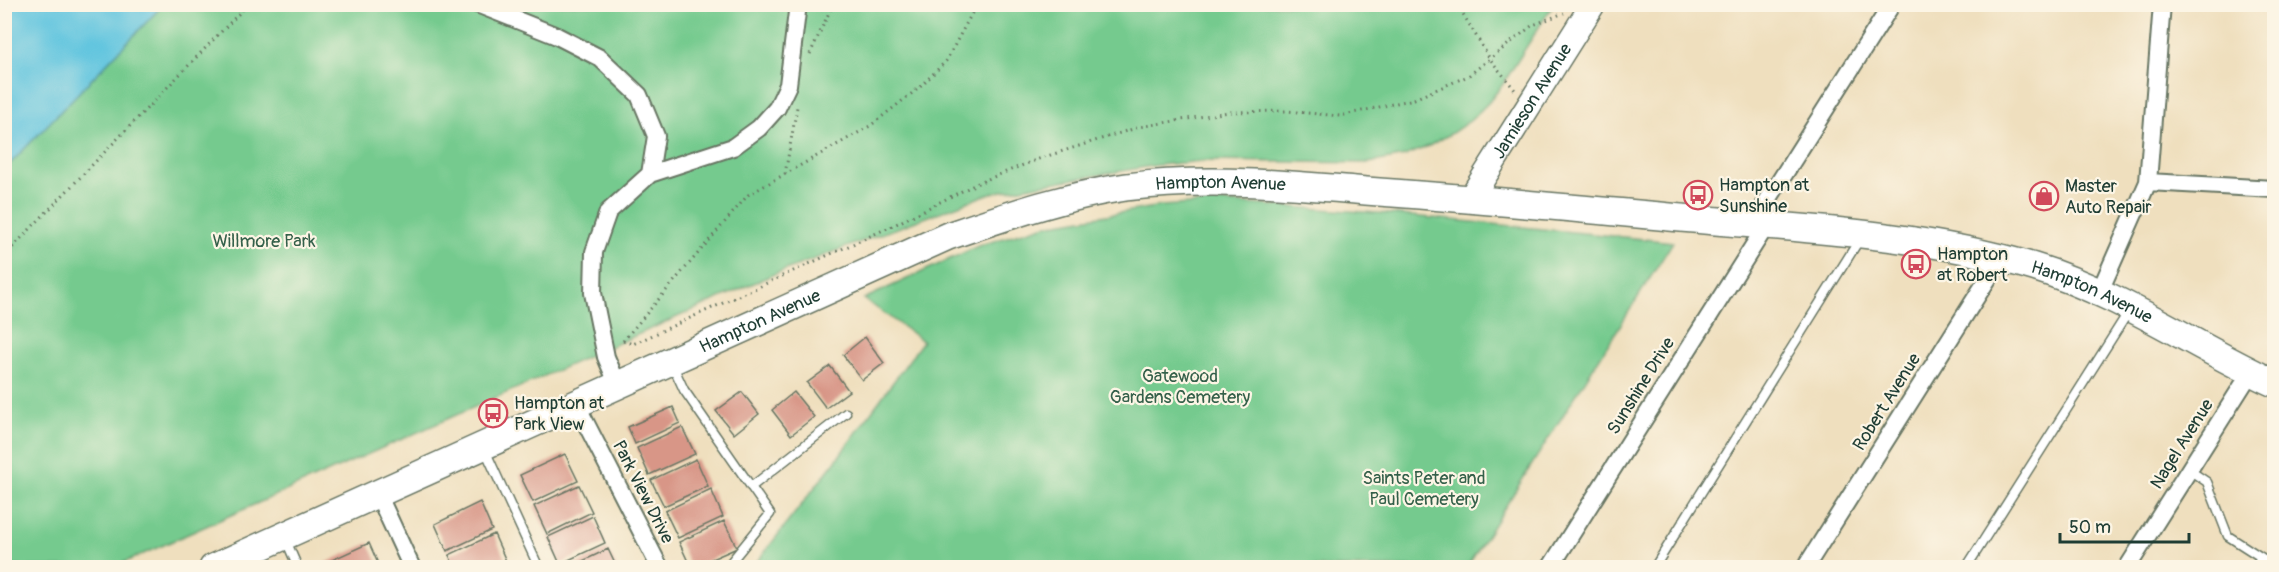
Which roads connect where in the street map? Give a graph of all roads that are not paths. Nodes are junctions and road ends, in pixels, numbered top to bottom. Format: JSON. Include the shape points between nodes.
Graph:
{"nodes":[{"id":1,"x":477,"y":4,"type":"edge"},
{"id":2,"x":798,"y":4,"type":"edge"},
{"id":3,"x":1593,"y":4,"type":"edge"},
{"id":4,"x":1892,"y":4,"type":"edge"},
{"id":5,"x":2162,"y":4,"type":"edge"},
{"id":6,"x":650,"y":174,"type":"junction"},
{"id":7,"x":2148,"y":182,"type":"junction"},
{"id":8,"x":2274,"y":189,"type":"edge"},
{"id":9,"x":1470,"y":199,"type":"junction"},
{"id":10,"x":1759,"y":225,"type":"junction"},
{"id":11,"x":1863,"y":234,"type":"junction"},
{"id":12,"x":2001,"y":258,"type":"junction"},
{"id":13,"x":2099,"y":293,"type":"junction"},
{"id":14,"x":2131,"y":308,"type":"junction"},
{"id":15,"x":670,"y":361,"type":"junction"},
{"id":16,"x":2263,"y":377,"type":"edge"},
{"id":17,"x":617,"y":384,"type":"junction"},
{"id":18,"x":575,"y":402,"type":"junction"},
{"id":19,"x":846,"y":413,"type":"dead end"},
{"id":20,"x":482,"y":445,"type":"junction"},
{"id":21,"x":2189,"y":470,"type":"junction"},
{"id":22,"x":751,"y":487,"type":"junction"},
{"id":23,"x":377,"y":492,"type":"junction"},
{"id":24,"x":283,"y":535,"type":"junction"},
{"id":25,"x":2261,"y":557,"type":"junction"},
{"id":26,"x":2274,"y":562,"type":"edge"},
{"id":27,"x":227,"y":564,"type":"edge"},
{"id":28,"x":298,"y":567,"type":"edge"},
{"id":29,"x":412,"y":567,"type":"edge"},
{"id":30,"x":539,"y":567,"type":"edge"},
{"id":31,"x":660,"y":567,"type":"edge"},
{"id":32,"x":726,"y":567,"type":"edge"},
{"id":33,"x":1550,"y":567,"type":"edge"},
{"id":34,"x":1654,"y":567,"type":"edge"},
{"id":35,"x":1805,"y":567,"type":"edge"},
{"id":36,"x":1966,"y":567,"type":"edge"},
{"id":37,"x":2127,"y":567,"type":"edge"},
{"id":38,"x":2255,"y":567,"type":"edge"}],
"edges":[{"from":1,"to":6,"type":"street","via":[[600,58],[639,95],[656,136]]},
{"from":2,"to":6,"type":"street","via":[[788,85],[777,108],[759,128],[733,147]]},
{"from":3,"to":9,"type":"main road","name":"Jamieson Avenue"},
{"from":4,"to":10,"type":"street","name":"Sunshine Drive"},
{"from":5,"to":7,"type":"street"},
{"from":6,"to":17,"type":"street","via":[[608,212],[594,252],[592,293],[606,357]]},
{"from":7,"to":8,"type":"street"},
{"from":7,"to":13,"type":"street"},
{"from":9,"to":10,"type":"main road","name":"Hampton Avenue"},
{"from":9,"to":15,"type":"main road","name":"Hampton Avenue","via":[[1297,185],[1167,183],[1049,202],[948,236]]},
{"from":10,"to":11,"type":"main road","name":"Hampton Avenue"},
{"from":10,"to":33,"type":"street","name":"Sunshine Drive"},
{"from":11,"to":12,"type":"main road","name":"Hampton Avenue"},
{"from":11,"to":34,"type":"lane"},
{"from":12,"to":13,"type":"main road","name":"Hampton Avenue","via":[[2038,268]]},
{"from":12,"to":35,"type":"street","name":"Robert Avenue"},
{"from":13,"to":14,"type":"main road","name":"Hampton Avenue"},
{"from":14,"to":16,"type":"main road","name":"Hampton Avenue"},
{"from":14,"to":36,"type":"lane"},
{"from":15,"to":17,"type":"main road","name":"Hampton Avenue"},
{"from":15,"to":22,"type":"lane","via":[[684,390]]},
{"from":16,"to":21,"type":"street","name":"Nagel Avenue"},
{"from":17,"to":18,"type":"main road","name":"Hampton Avenue"},
{"from":18,"to":20,"type":"main road","name":"Hampton Avenue"},
{"from":18,"to":31,"type":"street","name":"Park View Drive"},
{"from":19,"to":22,"type":"lane"},
{"from":20,"to":23,"type":"main road","name":"Hampton Avenue"},
{"from":20,"to":30,"type":"lane"},
{"from":21,"to":25,"type":"lane","via":[[2207,482],[2228,536]]},
{"from":21,"to":37,"type":"street","name":"Nagel Avenue"},
{"from":22,"to":32,"type":"lane","via":[[770,514]]},
{"from":23,"to":24,"type":"main road","name":"Hampton Avenue"},
{"from":23,"to":29,"type":"street"},
{"from":24,"to":27,"type":"main road","name":"Hampton Avenue"},
{"from":24,"to":28,"type":"lane"},
{"from":25,"to":26,"type":"lane"},
{"from":25,"to":38,"type":"lane"}]}
